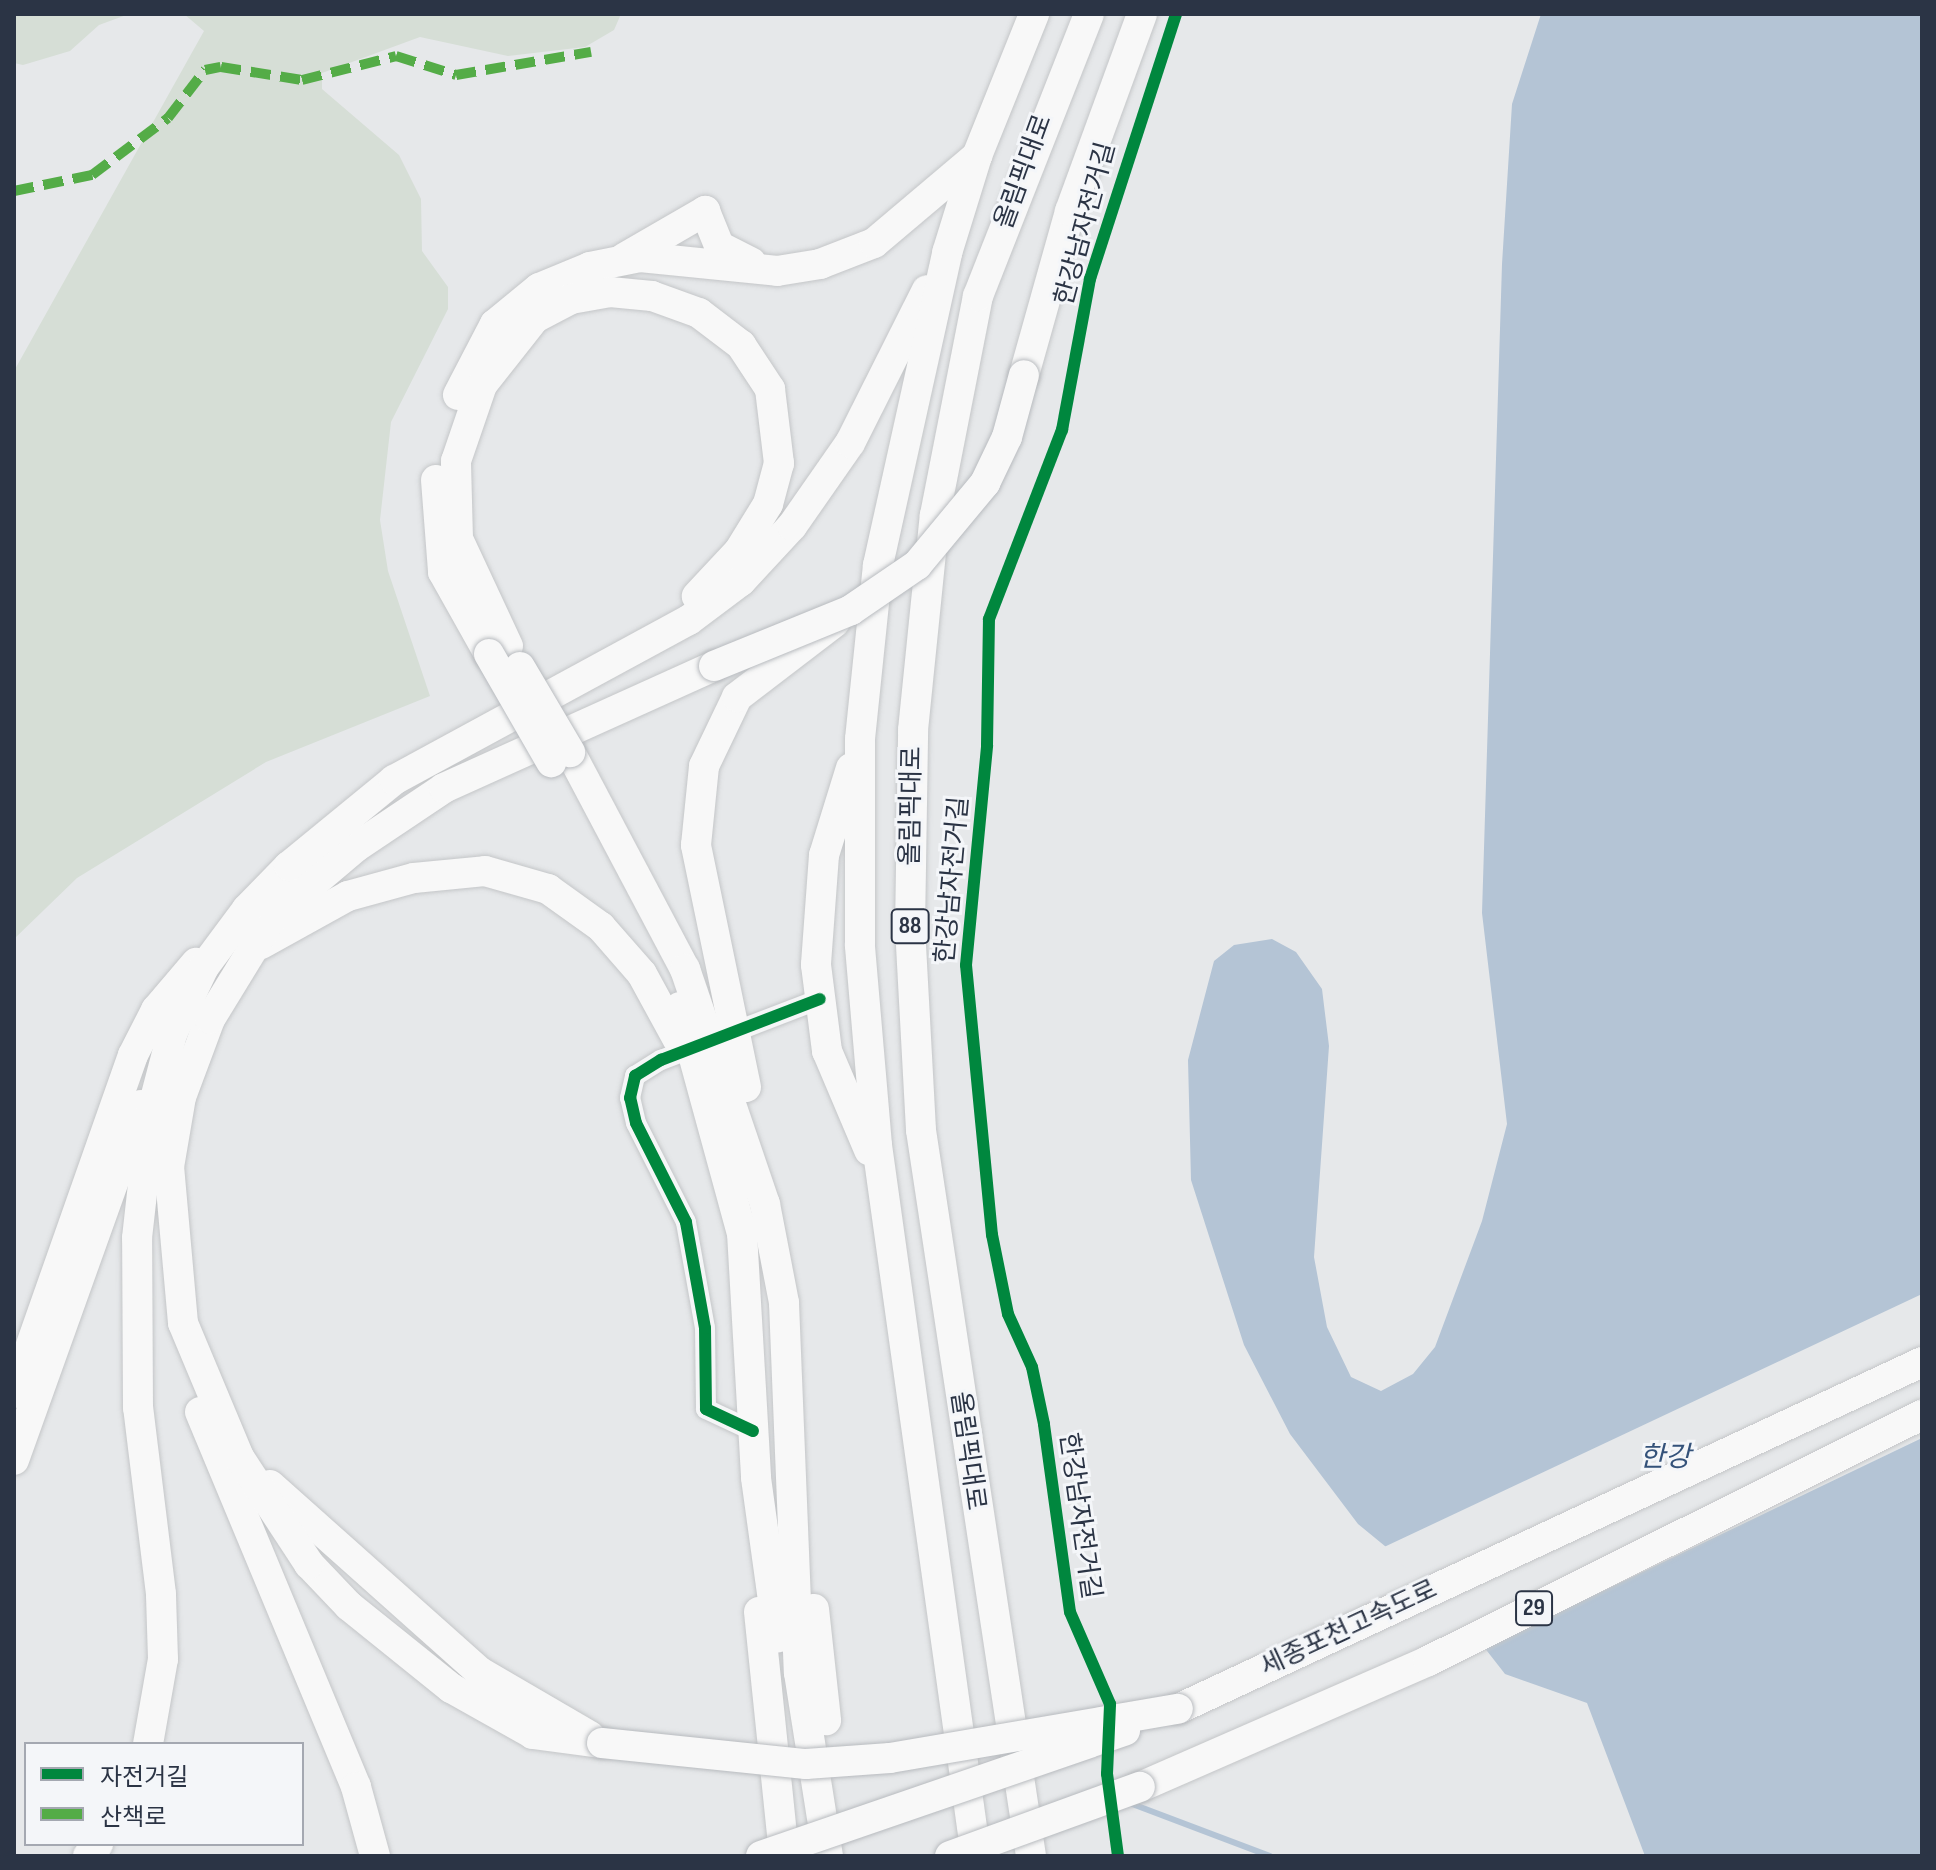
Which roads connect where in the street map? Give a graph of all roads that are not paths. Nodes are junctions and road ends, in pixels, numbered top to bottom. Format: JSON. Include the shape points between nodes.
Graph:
{"nodes":[{"id":1,"x":1034,"y":14,"type":"edge"},
{"id":2,"x":1089,"y":14,"type":"edge"},
{"id":3,"x":1142,"y":14,"type":"edge"},
{"id":4,"x":977,"y":156,"type":"junction"},
{"id":5,"x":947,"y":253,"type":"junction"},
{"id":6,"x":620,"y":261,"type":"junction"},
{"id":7,"x":784,"y":270,"type":"junction"},
{"id":8,"x":851,"y":610,"type":"junction"},
{"id":9,"x":658,"y":636,"type":"junction"},
{"id":10,"x":498,"y":650,"type":"junction"},
{"id":11,"x":860,"y":739,"type":"junction"},
{"id":12,"x":561,"y":757,"type":"junction"},
{"id":13,"x":239,"y":942,"type":"junction"},
{"id":14,"x":820,"y":999,"type":"junction"},
{"id":15,"x":172,"y":1034,"type":"junction"},
{"id":16,"x":707,"y":1105,"type":"junction"},
{"id":17,"x":882,"y":1181,"type":"junction"},
{"id":18,"x":765,"y":1204,"type":"junction"},
{"id":19,"x":183,"y":1323,"type":"junction"},
{"id":20,"x":1922,"y":1362,"type":"edge"},
{"id":21,"x":14,"y":1393,"type":"edge"},
{"id":22,"x":1922,"y":1415,"type":"edge"},
{"id":23,"x":753,"y":1431,"type":"junction"},
{"id":24,"x":14,"y":1460,"type":"edge"},
{"id":25,"x":792,"y":1468,"type":"junction"},
{"id":26,"x":756,"y":1478,"type":"junction"},
{"id":27,"x":1178,"y":1709,"type":"junction"},
{"id":28,"x":148,"y":1742,"type":"edge"},
{"id":29,"x":375,"y":1856,"type":"edge"},
{"id":30,"x":761,"y":1856,"type":"edge"},
{"id":31,"x":784,"y":1856,"type":"edge"},
{"id":32,"x":811,"y":1856,"type":"edge"},
{"id":33,"x":828,"y":1856,"type":"edge"},
{"id":34,"x":850,"y":1856,"type":"edge"},
{"id":35,"x":950,"y":1856,"type":"edge"},
{"id":36,"x":976,"y":1856,"type":"edge"},
{"id":37,"x":1031,"y":1856,"type":"edge"}],
"edges":[{"from":1,"to":4,"type":"highway","name":"올림픽대로","number":"88"},
{"from":2,"to":37,"type":"highway","name":"올림픽대로","number":"88","via":[[978,296],[935,515],[913,730],[910,930],[921,1130]]},
{"from":3,"to":8,"type":"highway","bridge":true,"via":[[1070,211],[1007,437],[953,528],[917,565]]},
{"from":4,"to":5,"type":"highway","name":"올림픽대로","number":"88"},
{"from":4,"to":7,"type":"highway","via":[[874,243]]},
{"from":5,"to":9,"type":"highway","via":[[850,443],[792,526],[741,581]]},
{"from":5,"to":11,"type":"highway","name":"올림픽대로","number":"88","via":[[878,565]]},
{"from":6,"to":7,"type":"highway","via":[[640,257]]},
{"from":6,"to":7,"type":"highway","via":[[705,211],[719,246],[739,259]]},
{"from":6,"to":10,"type":"highway","via":[[539,288],[495,324],[448,418],[436,471],[437,547],[443,572]]},
{"from":8,"to":13,"type":"highway","bridge":true,"via":[[444,788]]},
{"from":8,"to":18,"type":"highway","bridge":true,"via":[[737,697],[704,766],[696,845]]},
{"from":9,"to":10,"type":"highway","via":[[739,551],[768,504],[779,463],[778,426],[770,389],[741,345],[699,313],[652,296],[610,292],[571,299],[535,318],[482,385],[466,422],[453,503],[458,539]]},
{"from":9,"to":13,"type":"highway","via":[[394,780],[289,866]]},
{"from":10,"to":12,"type":"highway","bridge":true},
{"from":11,"to":14,"type":"highway","via":[[824,855],[816,965]]},
{"from":11,"to":17,"type":"highway","name":"올림픽대로","number":"88","via":[[860,945]]},
{"from":12,"to":16,"type":"highway","via":[[646,925],[690,1032]]},
{"from":12,"to":18,"type":"highway","via":[[685,969]]},
{"from":13,"to":15,"type":"highway"},
{"from":13,"to":16,"type":"highway","via":[[348,896],[414,878],[485,871],[548,889],[601,927],[642,974]]},
{"from":13,"to":19,"type":"highway","via":[[181,1097],[169,1167]]},
{"from":13,"to":21,"type":"highway","via":[[174,985],[133,1055]]},
{"from":14,"to":17,"type":"highway","via":[[827,1051]]},
{"from":14,"to":23,"type":"street","via":[[661,1060],[635,1076],[630,1098],[636,1123],[686,1222],[705,1328],[706,1409]]},
{"from":15,"to":24,"type":"highway","via":[[116,1166],[60,1342]]},
{"from":15,"to":28,"type":"highway","via":[[151,1114],[134,1310],[138,1408],[161,1594],[163,1659]]},
{"from":16,"to":23,"type":"highway","via":[[742,1233]]},
{"from":17,"to":36,"type":"highway","name":"올림픽대로","number":"88"},
{"from":18,"to":25,"type":"highway","via":[[784,1303]]},
{"from":19,"to":27,"type":"highway","bridge":true,"via":[[239,1457],[309,1564],[349,1606],[451,1688],[533,1734],[806,1764],[890,1758]]},
{"from":19,"to":29,"type":"highway","via":[[202,1421],[356,1787]]},
{"from":20,"to":27,"type":"highway","name":"세종포천고속도로","number":"29"},
{"from":22,"to":35,"type":"highway","number":"29","bridge":true,"via":[[1306,1716],[1140,1787]]},
{"from":23,"to":26,"type":"highway"},
{"from":25,"to":33,"type":"highway","via":[[799,1673]]},
{"from":25,"to":34,"type":"highway","via":[[833,1786]]},
{"from":26,"to":31,"type":"highway","via":[[759,1610]]},
{"from":26,"to":32,"type":"highway"},
{"from":27,"to":30,"type":"highway","name":"세종포천고속도로","number":"29","bridge":true,"via":[[1041,1763]]}]}
